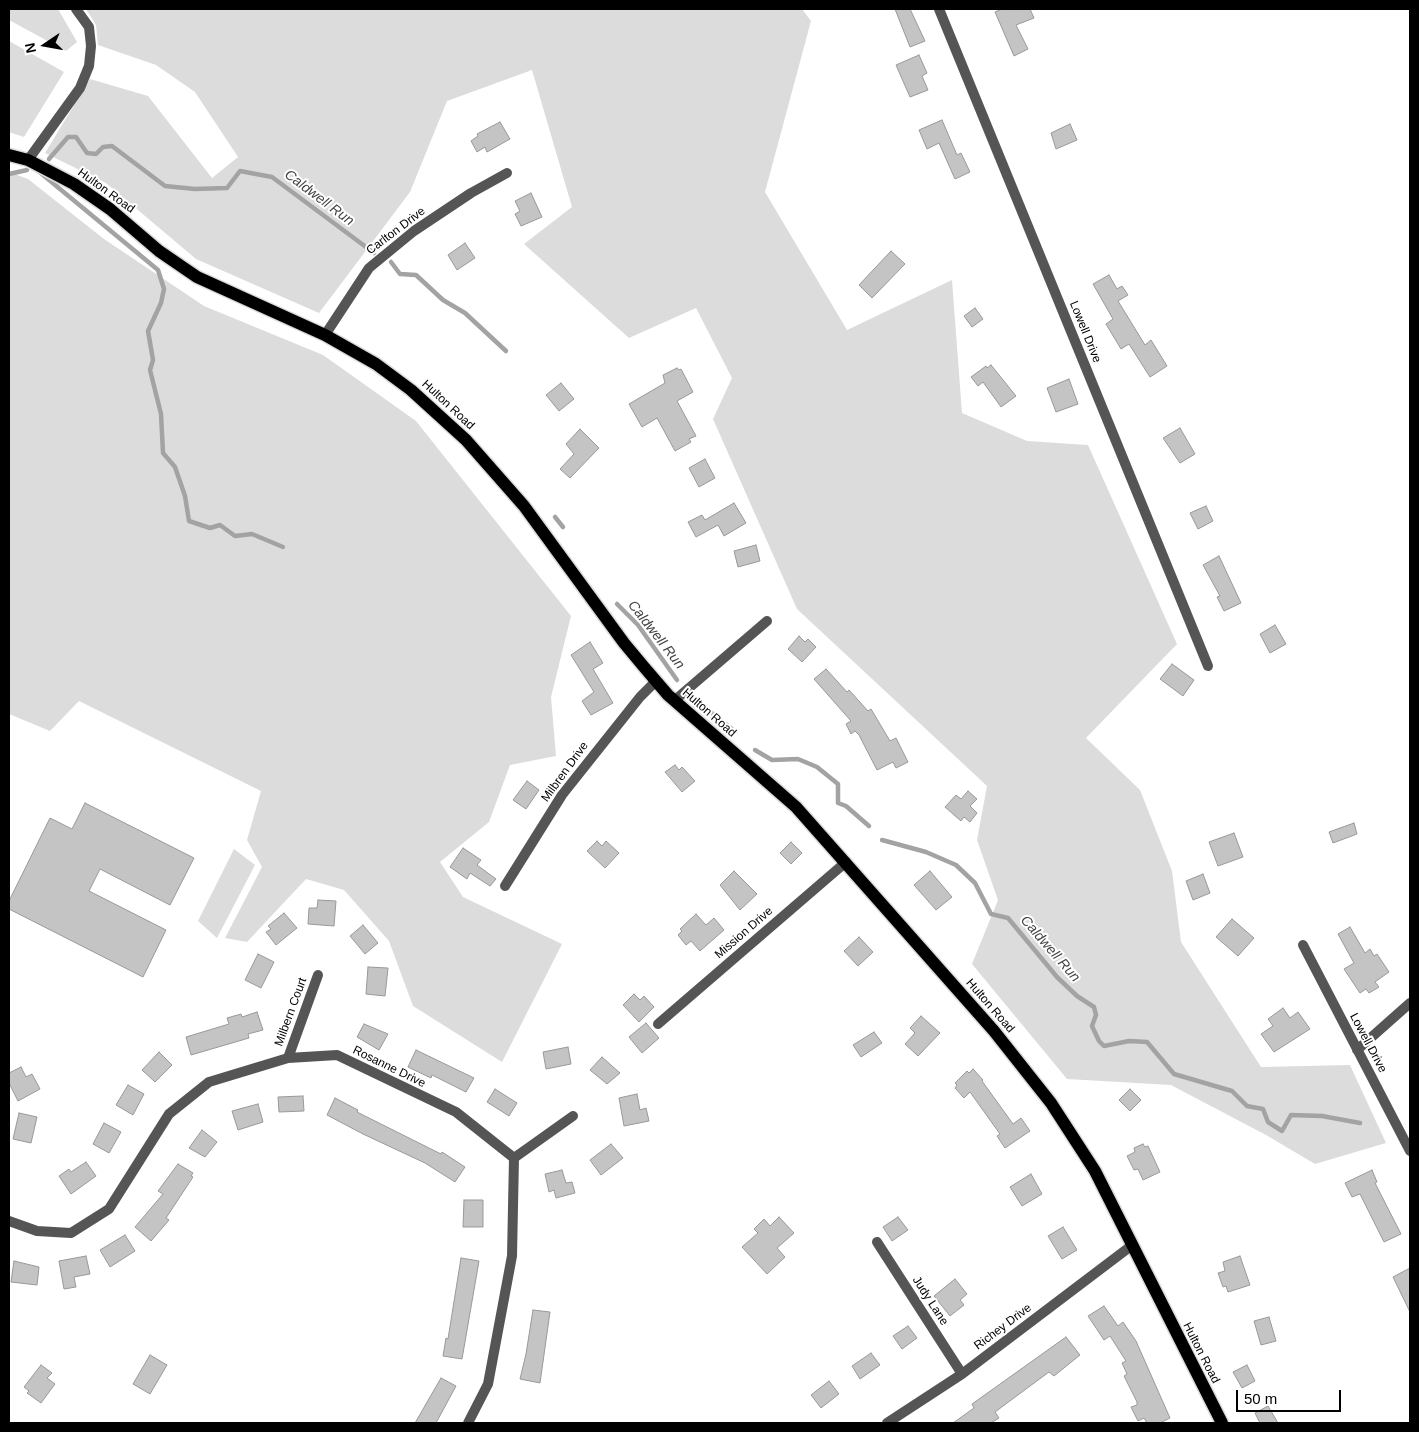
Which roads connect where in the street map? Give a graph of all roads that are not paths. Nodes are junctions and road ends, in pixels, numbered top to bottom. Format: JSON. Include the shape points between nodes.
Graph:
{"nodes":[{"id":1,"x":76,"y":9,"type":"edge"},
{"id":2,"x":939,"y":9,"type":"edge"},
{"id":3,"x":9,"y":155,"type":"edge"},
{"id":4,"x":28,"y":160,"type":"junction"},
{"id":5,"x":507,"y":173,"type":"dead end"},
{"id":6,"x":324,"y":335,"type":"junction"},
{"id":7,"x":766,"y":621,"type":"dead end"},
{"id":8,"x":1208,"y":666,"type":"dead end"},
{"id":9,"x":656,"y":681,"type":"junction"},
{"id":10,"x":675,"y":700,"type":"junction"},
{"id":11,"x":846,"y":862,"type":"junction"},
{"id":12,"x":505,"y":886,"type":"dead end"},
{"id":13,"x":1303,"y":946,"type":"dead end"},
{"id":14,"x":318,"y":975,"type":"dead end"},
{"id":15,"x":1410,"y":1003,"type":"edge"},
{"id":16,"x":658,"y":1024,"type":"dead end"},
{"id":17,"x":1357,"y":1050,"type":"junction"},
{"id":18,"x":288,"y":1058,"type":"junction"},
{"id":19,"x":573,"y":1116,"type":"dead end"},
{"id":20,"x":1410,"y":1151,"type":"edge"},
{"id":21,"x":514,"y":1158,"type":"junction"},
{"id":22,"x":9,"y":1221,"type":"edge"},
{"id":23,"x":877,"y":1242,"type":"dead end"},
{"id":24,"x":1131,"y":1246,"type":"junction"},
{"id":25,"x":962,"y":1374,"type":"junction"},
{"id":26,"x":468,"y":1423,"type":"edge"},
{"id":27,"x":887,"y":1423,"type":"edge"},
{"id":28,"x":1222,"y":1423,"type":"edge"}],
"edges":[{"from":1,"to":4,"type":"street","via":[[89,27],[92,46],[89,66],[80,88]]},
{"from":2,"to":8,"type":"street","name":"Lowell Drive"},
{"from":3,"to":4,"type":"main road","name":"Hulton Road"},
{"from":4,"to":6,"type":"main road","name":"Hulton Road","via":[[74,184],[110,209],[159,251],[196,277]]},
{"from":5,"to":6,"type":"street","name":"Carlton Drive","via":[[414,231],[369,268]]},
{"from":6,"to":9,"type":"main road","name":"Hulton Road","via":[[376,364],[411,390],[466,440],[524,506],[624,644]]},
{"from":7,"to":10,"type":"street"},
{"from":9,"to":10,"type":"main road","name":"Hulton Road"},
{"from":9,"to":12,"type":"street","name":"Milbren Drive","via":[[640,696],[566,789]]},
{"from":10,"to":11,"type":"main road","name":"Hulton Road","via":[[796,807]]},
{"from":11,"to":16,"type":"street","name":"Mission Drive"},
{"from":11,"to":24,"type":"main road","name":"Hulton Road","via":[[994,1031],[1051,1103],[1076,1137]]},
{"from":13,"to":17,"type":"street","name":"Lowell Drive"},
{"from":14,"to":18,"type":"street","name":"Milbern Court"},
{"from":15,"to":17,"type":"street"},
{"from":17,"to":20,"type":"street","name":"Lowell Drive"},
{"from":18,"to":21,"type":"street","name":"Rosanne Drive","via":[[337,1055],[456,1112]]},
{"from":18,"to":22,"type":"street","name":"Rosanne Drive","via":[[209,1082],[169,1114],[109,1209],[70,1233],[37,1231]]},
{"from":19,"to":21,"type":"street"},
{"from":21,"to":26,"type":"street","via":[[512,1256],[488,1384]]},
{"from":23,"to":25,"type":"street","name":"Judy Lane"},
{"from":24,"to":25,"type":"street","name":"Richey Drive"},
{"from":24,"to":28,"type":"main road","name":"Hulton Road"},
{"from":25,"to":27,"type":"street","name":"Richey Drive"}]}
